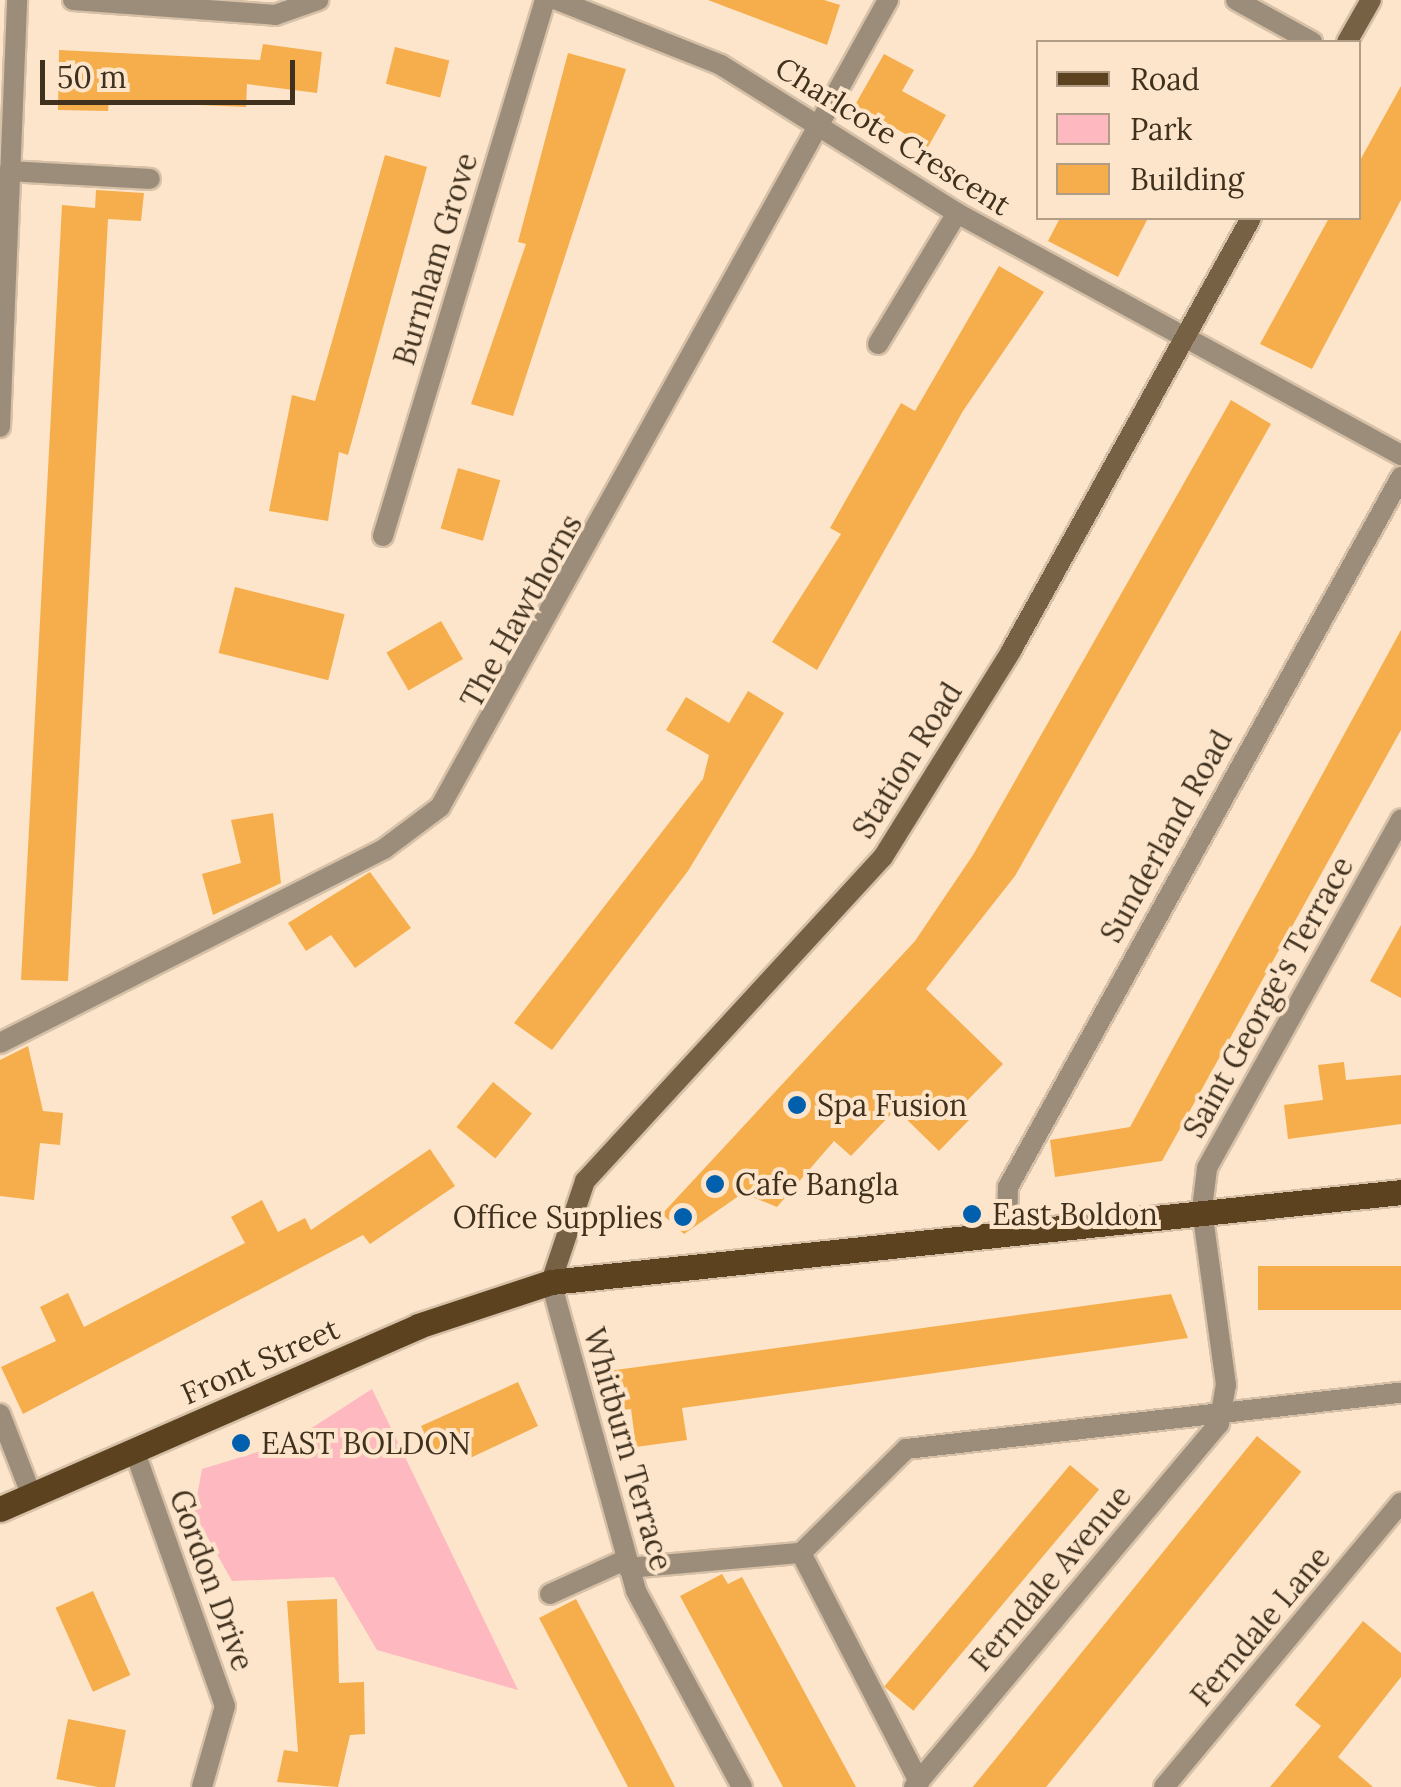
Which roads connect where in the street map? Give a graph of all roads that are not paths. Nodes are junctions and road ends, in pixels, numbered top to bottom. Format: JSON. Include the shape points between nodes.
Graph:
{"nodes":[{"id":1,"x":17,"y":0,"type":"edge"},
{"id":2,"x":73,"y":0,"type":"edge"},
{"id":3,"x":318,"y":0,"type":"edge"},
{"id":4,"x":545,"y":0,"type":"edge"},
{"id":5,"x":557,"y":0,"type":"edge"},
{"id":6,"x":888,"y":0,"type":"edge"},
{"id":7,"x":1236,"y":0,"type":"edge"},
{"id":8,"x":1371,"y":0,"type":"edge"},
{"id":9,"x":1308,"y":40,"type":"edge"},
{"id":10,"x":1349,"y":40,"type":"edge"},
{"id":11,"x":817,"y":125,"type":"junction"},
{"id":12,"x":9,"y":170,"type":"junction"},
{"id":13,"x":150,"y":179,"type":"dead end"},
{"id":14,"x":956,"y":213,"type":"junction"},
{"id":15,"x":1249,"y":220,"type":"edge"},
{"id":16,"x":1184,"y":337,"type":"junction"},
{"id":17,"x":878,"y":344,"type":"dead end"},
{"id":18,"x":0,"y":426,"type":"edge"},
{"id":19,"x":1401,"y":454,"type":"edge"},
{"id":20,"x":1401,"y":477,"type":"edge"},
{"id":21,"x":383,"y":536,"type":"dead end"},
{"id":22,"x":1401,"y":819,"type":"edge"},
{"id":23,"x":0,"y":1043,"type":"edge"},
{"id":24,"x":1401,"y":1192,"type":"edge"},
{"id":25,"x":1202,"y":1209,"type":"junction"},
{"id":26,"x":1007,"y":1231,"type":"junction"},
{"id":27,"x":550,"y":1282,"type":"junction"},
{"id":28,"x":1401,"y":1393,"type":"edge"},
{"id":29,"x":1222,"y":1410,"type":"junction"},
{"id":30,"x":0,"y":1414,"type":"edge"},
{"id":31,"x":134,"y":1452,"type":"junction"},
{"id":32,"x":31,"y":1494,"type":"junction"},
{"id":33,"x":1401,"y":1503,"type":"edge"},
{"id":34,"x":0,"y":1508,"type":"edge"},
{"id":35,"x":800,"y":1553,"type":"junction"},
{"id":36,"x":626,"y":1564,"type":"junction"},
{"id":37,"x":550,"y":1594,"type":"dead end"},
{"id":38,"x":916,"y":1784,"type":"edge"},
{"id":39,"x":202,"y":1787,"type":"edge"},
{"id":40,"x":742,"y":1787,"type":"edge"},
{"id":41,"x":1164,"y":1787,"type":"edge"}],
"edges":[{"from":1,"to":12,"type":"street"},
{"from":2,"to":3,"type":"street","via":[[275,14]]},
{"from":4,"to":21,"type":"street","name":"Burnham Grove"},
{"from":5,"to":11,"type":"street","name":"Charlcote Crescent","via":[[721,64]]},
{"from":6,"to":11,"type":"street","name":"The Hawthorns"},
{"from":7,"to":9,"type":"street"},
{"from":8,"to":10,"type":"main road"},
{"from":11,"to":14,"type":"street","name":"Charlcote Crescent"},
{"from":11,"to":23,"type":"street","name":"The Hawthorns","via":[[440,807],[384,849]]},
{"from":12,"to":13,"type":"street"},
{"from":12,"to":18,"type":"street"},
{"from":14,"to":16,"type":"street","name":"Charlcote Crescent"},
{"from":14,"to":17,"type":"street"},
{"from":15,"to":16,"type":"main road","name":"Station Road"},
{"from":16,"to":19,"type":"street","name":"Charlcote Crescent"},
{"from":16,"to":27,"type":"main road","name":"Station Road","via":[[883,857],[585,1181]]},
{"from":20,"to":26,"type":"street","name":"Sunderland Road","via":[[1008,1187]]},
{"from":22,"to":25,"type":"street","name":"Saint George's Terrace","via":[[1207,1168]]},
{"from":24,"to":25,"type":"main road"},
{"from":25,"to":26,"type":"main road"},
{"from":25,"to":29,"type":"street"},
{"from":26,"to":27,"type":"main road"},
{"from":27,"to":31,"type":"main road","name":"Front Street","via":[[418,1326]]},
{"from":27,"to":36,"type":"street","name":"Whitburn Terrace"},
{"from":28,"to":29,"type":"street"},
{"from":29,"to":35,"type":"street","via":[[906,1448]]},
{"from":29,"to":38,"type":"street","name":"Ferndale Avenue","via":[[1208,1440]]},
{"from":30,"to":32,"type":"street"},
{"from":31,"to":32,"type":"main road","name":"Front Street"},
{"from":31,"to":39,"type":"street","name":"Gordon Drive","via":[[225,1706]]},
{"from":32,"to":34,"type":"main road","name":"Front Street"},
{"from":33,"to":41,"type":"street","name":"Ferndale Lane"},
{"from":35,"to":36,"type":"street"},
{"from":35,"to":38,"type":"street","name":"Ferndale Avenue"},
{"from":36,"to":37,"type":"street"},
{"from":36,"to":40,"type":"street","name":"Whitburn Terrace"}]}
